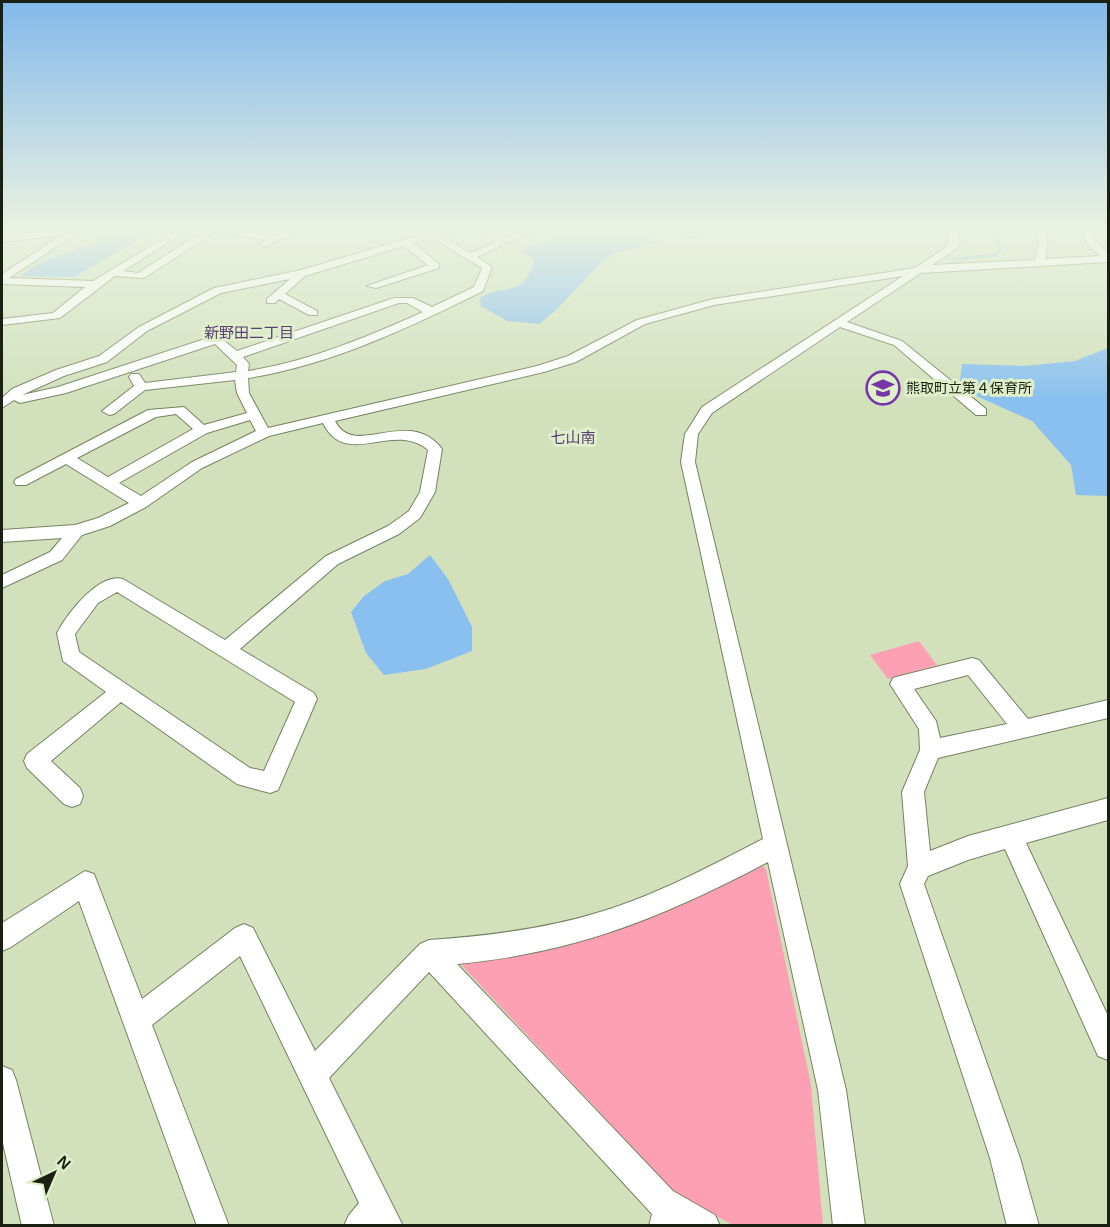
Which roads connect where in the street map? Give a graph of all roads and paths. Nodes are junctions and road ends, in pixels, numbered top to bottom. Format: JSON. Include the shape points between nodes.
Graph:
{"nodes":[{"id":1,"x":92,"y":286,"type":"edge"},
{"id":2,"x":237,"y":286,"type":"edge"},
{"id":3,"x":288,"y":286,"type":"edge"},
{"id":4,"x":480,"y":286,"type":"edge"},
{"id":5,"x":818,"y":286,"type":"edge"},
{"id":6,"x":893,"y":286,"type":"edge"},
{"id":7,"x":432,"y":312,"type":"junction"},
{"id":8,"x":313,"y":313,"type":"dead end"},
{"id":9,"x":2,"y":322,"type":"edge"},
{"id":10,"x":838,"y":323,"type":"junction"},
{"id":11,"x":237,"y":355,"type":"junction"},
{"id":12,"x":130,"y":368,"type":"junction"},
{"id":13,"x":244,"y":374,"type":"junction"},
{"id":14,"x":141,"y":387,"type":"junction"},
{"id":15,"x":2,"y":403,"type":"edge"},
{"id":16,"x":109,"y":411,"type":"dead end"},
{"id":17,"x":981,"y":412,"type":"dead end"},
{"id":18,"x":253,"y":415,"type":"junction"},
{"id":19,"x":327,"y":417,"type":"junction"},
{"id":20,"x":202,"y":430,"type":"junction"},
{"id":21,"x":264,"y":433,"type":"junction"},
{"id":22,"x":66,"y":458,"type":"junction"},
{"id":23,"x":21,"y":482,"type":"dead end"},
{"id":24,"x":107,"y":484,"type":"junction"},
{"id":25,"x":141,"y":503,"type":"junction"},
{"id":26,"x":76,"y":531,"type":"junction"},
{"id":27,"x":2,"y":536,"type":"edge"},
{"id":28,"x":2,"y":582,"type":"edge"},
{"id":29,"x":227,"y":649,"type":"junction"},
{"id":30,"x":121,"y":691,"type":"junction"},
{"id":31,"x":1108,"y":709,"type":"edge"},
{"id":32,"x":1024,"y":729,"type":"junction"},
{"id":33,"x":931,"y":750,"type":"junction"},
{"id":34,"x":72,"y":796,"type":"dead end"},
{"id":35,"x":1108,"y":809,"type":"edge"},
{"id":36,"x":1011,"y":836,"type":"junction"},
{"id":37,"x":777,"y":844,"type":"junction"},
{"id":38,"x":921,"y":867,"type":"junction"},
{"id":39,"x":2,"y":938,"type":"edge"},
{"id":40,"x":429,"y":953,"type":"junction"},
{"id":41,"x":136,"y":1020,"type":"junction"},
{"id":42,"x":1108,"y":1046,"type":"edge"},
{"id":43,"x":313,"y":1074,"type":"junction"},
{"id":44,"x":2,"y":1080,"type":"edge"},
{"id":45,"x":667,"y":1216,"type":"edge"},
{"id":46,"x":375,"y":1219,"type":"edge"},
{"id":47,"x":38,"y":1226,"type":"edge"},
{"id":48,"x":213,"y":1226,"type":"edge"},
{"id":49,"x":704,"y":1226,"type":"edge"},
{"id":50,"x":849,"y":1226,"type":"edge"},
{"id":51,"x":1023,"y":1226,"type":"edge"}],
"edges":[{"from":1,"to":9,"type":"street","via":[[56,316]]},
{"from":2,"to":15,"type":"street","via":[[218,290],[143,329],[103,359],[28,387]]},
{"from":3,"to":8,"type":"street","via":[[275,298]]},
{"from":4,"to":7,"type":"street"},
{"from":5,"to":19,"type":"street","via":[[713,302],[641,322],[572,359],[540,369]]},
{"from":6,"to":10,"type":"street"},
{"from":7,"to":11,"type":"street","via":[[409,300],[398,300]]},
{"from":7,"to":13,"type":"street","via":[[298,363]]},
{"from":10,"to":17,"type":"street","via":[[898,343]]},
{"from":10,"to":37,"type":"street","via":[[707,410],[691,429],[688,441],[688,462]]},
{"from":11,"to":12,"type":"street","via":[[218,339]]},
{"from":11,"to":13,"type":"street"},
{"from":12,"to":14,"type":"street"},
{"from":12,"to":15,"type":"street","via":[[61,390]]},
{"from":13,"to":14,"type":"street"},
{"from":13,"to":18,"type":"street","via":[[243,393]]},
{"from":14,"to":16,"type":"street"},
{"from":18,"to":20,"type":"street"},
{"from":18,"to":21,"type":"street"},
{"from":19,"to":21,"type":"street"},
{"from":19,"to":29,"type":"street","via":[[333,430],[346,439],[362,440],[393,433],[431,444],[435,449],[423,503],[382,536],[332,560]]},
{"from":20,"to":22,"type":"street","via":[[179,410],[153,413]]},
{"from":20,"to":24,"type":"street"},
{"from":21,"to":25,"type":"street","via":[[197,465]]},
{"from":22,"to":23,"type":"street"},
{"from":22,"to":24,"type":"street"},
{"from":24,"to":25,"type":"street"},
{"from":25,"to":26,"type":"street"},
{"from":26,"to":27,"type":"street"},
{"from":26,"to":28,"type":"street","via":[[56,556]]},
{"from":29,"to":30,"type":"street","via":[[117,584],[92,598],[66,633],[70,656]]},
{"from":29,"to":30,"type":"street","via":[[307,699],[270,783],[245,777]]},
{"from":30,"to":34,"type":"street","via":[[35,761]]},
{"from":31,"to":32,"type":"street"},
{"from":32,"to":33,"type":"street"},
{"from":32,"to":33,"type":"street","via":[[972,666],[900,684],[929,727]]},
{"from":33,"to":38,"type":"street","via":[[913,792]]},
{"from":35,"to":36,"type":"street"},
{"from":36,"to":38,"type":"street"},
{"from":36,"to":42,"type":"street"},
{"from":37,"to":40,"type":"street","via":[[680,894],[576,932],[488,949]]},
{"from":37,"to":50,"type":"street","via":[[832,1090]]},
{"from":38,"to":51,"type":"street","via":[[912,884],[1005,1158]]},
{"from":39,"to":41,"type":"street","via":[[85,883]]},
{"from":40,"to":43,"type":"street"},
{"from":40,"to":45,"type":"street","via":[[662,1202]]},
{"from":41,"to":43,"type":"street","via":[[244,937]]},
{"from":41,"to":48,"type":"street"},
{"from":43,"to":46,"type":"street"},
{"from":44,"to":47,"type":"street"},
{"from":45,"to":49,"type":"street"}]}
